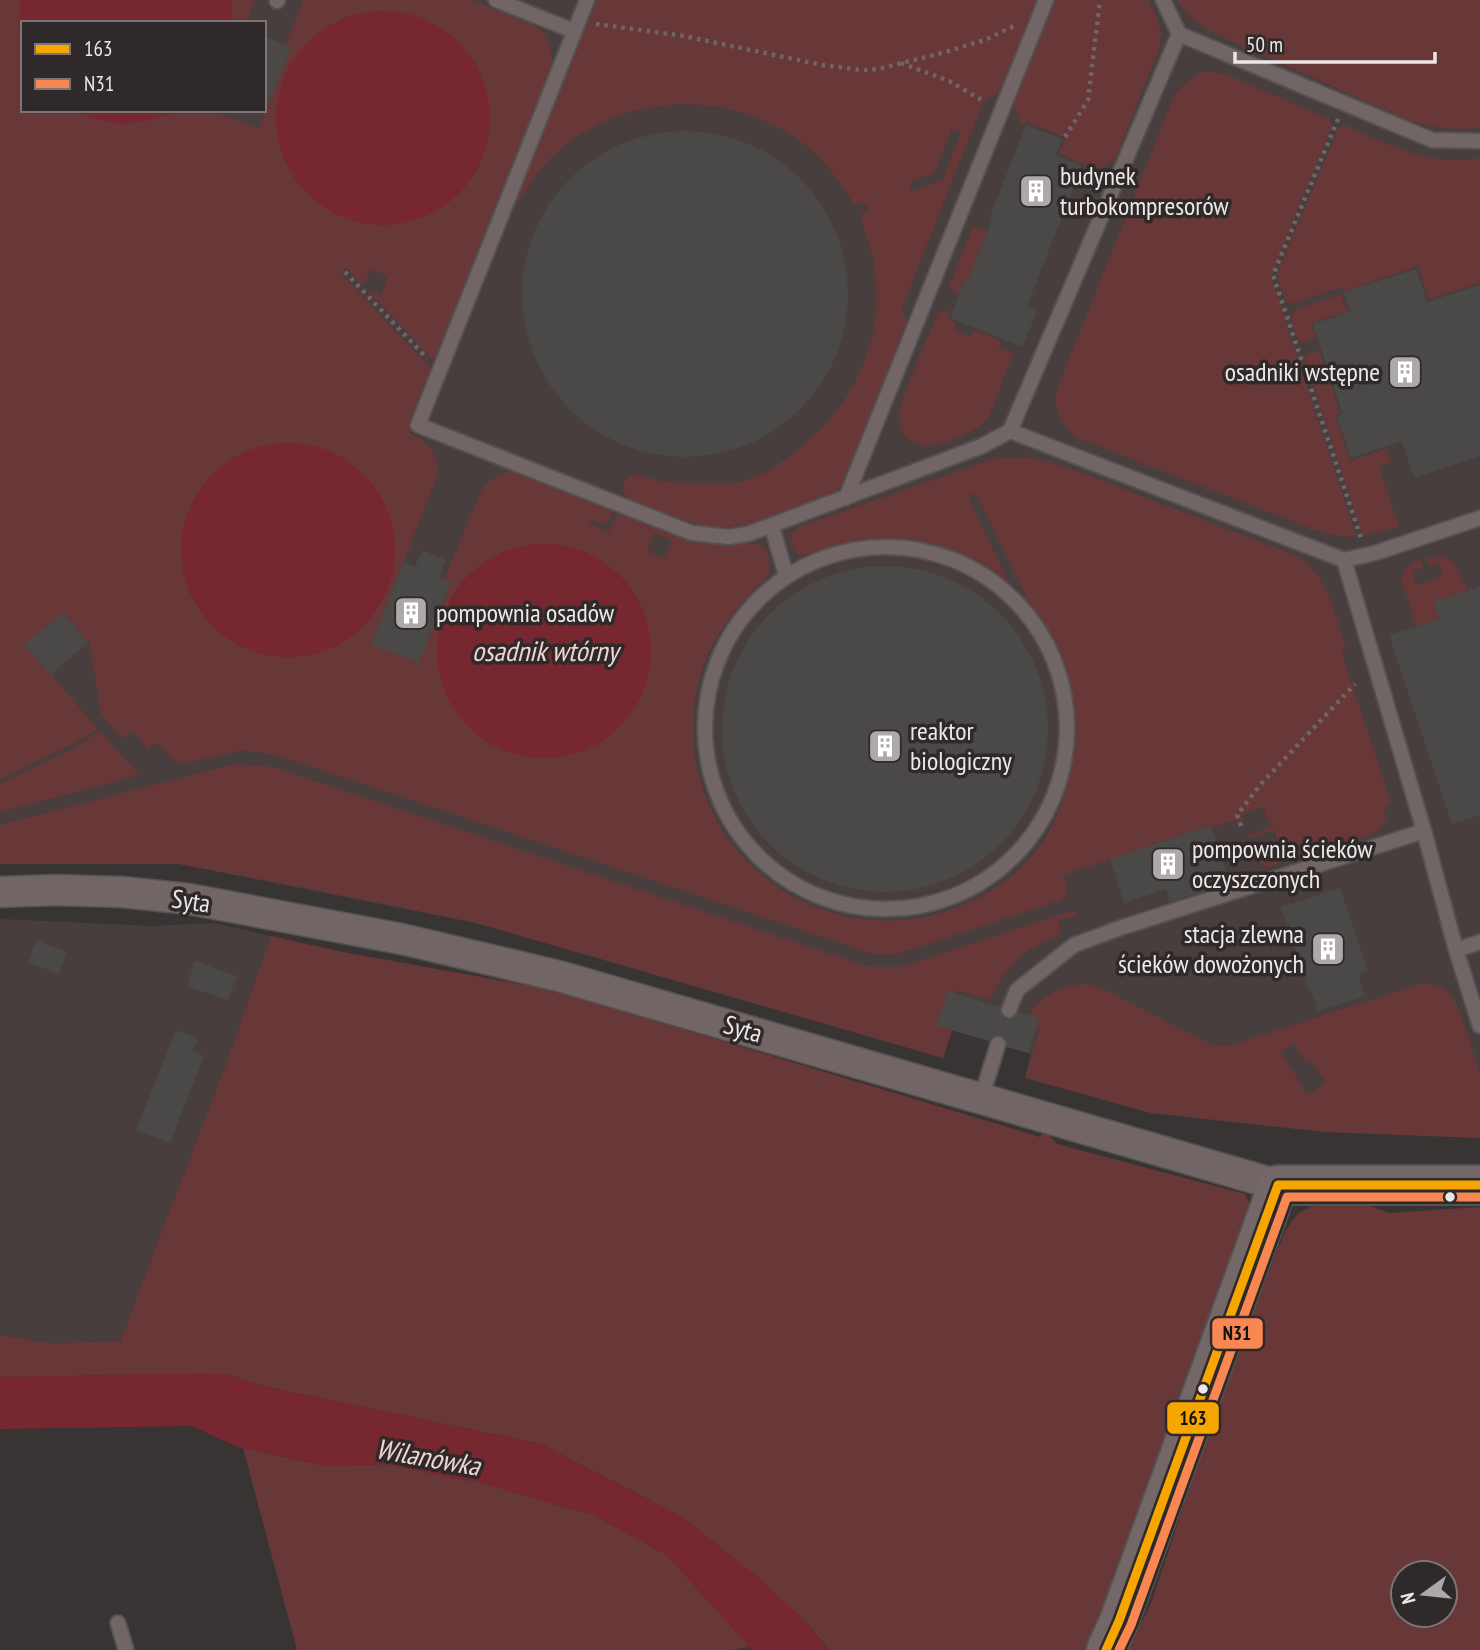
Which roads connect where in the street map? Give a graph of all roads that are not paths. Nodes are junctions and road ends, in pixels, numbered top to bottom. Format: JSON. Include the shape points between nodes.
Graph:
{"nodes":[{"id":1,"x":496,"y":0,"type":"edge"},
{"id":2,"x":587,"y":0,"type":"edge"},
{"id":3,"x":1046,"y":0,"type":"edge"},
{"id":4,"x":1163,"y":0,"type":"edge"},
{"id":5,"x":580,"y":27,"type":"junction"},
{"id":6,"x":1179,"y":34,"type":"junction"},
{"id":7,"x":1480,"y":141,"type":"edge"},
{"id":8,"x":1010,"y":431,"type":"junction"},
{"id":9,"x":846,"y":498,"type":"junction"},
{"id":10,"x":1480,"y":518,"type":"edge"},
{"id":11,"x":772,"y":527,"type":"junction"},
{"id":12,"x":1344,"y":560,"type":"junction"},
{"id":13,"x":786,"y":575,"type":"junction"},
{"id":14,"x":1424,"y":831,"type":"junction"},
{"id":15,"x":0,"y":892,"type":"edge"},
{"id":16,"x":1480,"y":942,"type":"edge"},
{"id":17,"x":1455,"y":950,"type":"junction"},
{"id":18,"x":1009,"y":1010,"type":"dead end"},
{"id":19,"x":1480,"y":1026,"type":"edge"},
{"id":20,"x":998,"y":1044,"type":"dead end"},
{"id":21,"x":981,"y":1099,"type":"junction"},
{"id":22,"x":1278,"y":1185,"type":"junction"},
{"id":23,"x":1480,"y":1185,"type":"edge"},
{"id":24,"x":118,"y":1623,"type":"dead end"},
{"id":25,"x":126,"y":1650,"type":"edge"},
{"id":26,"x":1106,"y":1650,"type":"edge"}],
"edges":[{"from":1,"to":5,"type":"lane"},
{"from":2,"to":5,"type":"lane"},
{"from":3,"to":9,"type":"lane"},
{"from":4,"to":6,"type":"lane"},
{"from":5,"to":11,"type":"lane","via":[[418,425],[692,533],[729,537]]},
{"from":6,"to":7,"type":"lane","via":[[1432,140]]},
{"from":6,"to":8,"type":"lane"},
{"from":8,"to":9,"type":"lane"},
{"from":8,"to":12,"type":"lane"},
{"from":9,"to":11,"type":"lane"},
{"from":10,"to":12,"type":"lane"},
{"from":11,"to":13,"type":"lane"},
{"from":12,"to":14,"type":"lane"},
{"from":13,"to":13,"type":"lane","via":[[835,553],[888,545],[941,554],[990,578],[1029,615],[1056,662],[1068,714],[1064,768],[1045,818],[1011,861],[967,892],[920,908],[870,910],[821,899],[777,875],[742,840],[729,818],[717,796],[704,748],[706,698],[721,650],[748,608]]},
{"from":14,"to":17,"type":"lane"},
{"from":14,"to":18,"type":"lane","via":[[1074,945],[1017,990]]},
{"from":15,"to":21,"type":"street","name":"Syta","via":[[122,892],[190,899],[402,939],[559,976]]},
{"from":16,"to":17,"type":"lane"},
{"from":17,"to":19,"type":"lane"},
{"from":20,"to":21,"type":"lane"},
{"from":21,"to":22,"type":"street","name":"Syta"},
{"from":22,"to":23,"type":"street","name":"Syta"},
{"from":22,"to":26,"type":"street"},
{"from":24,"to":25,"type":"lane"}]}
